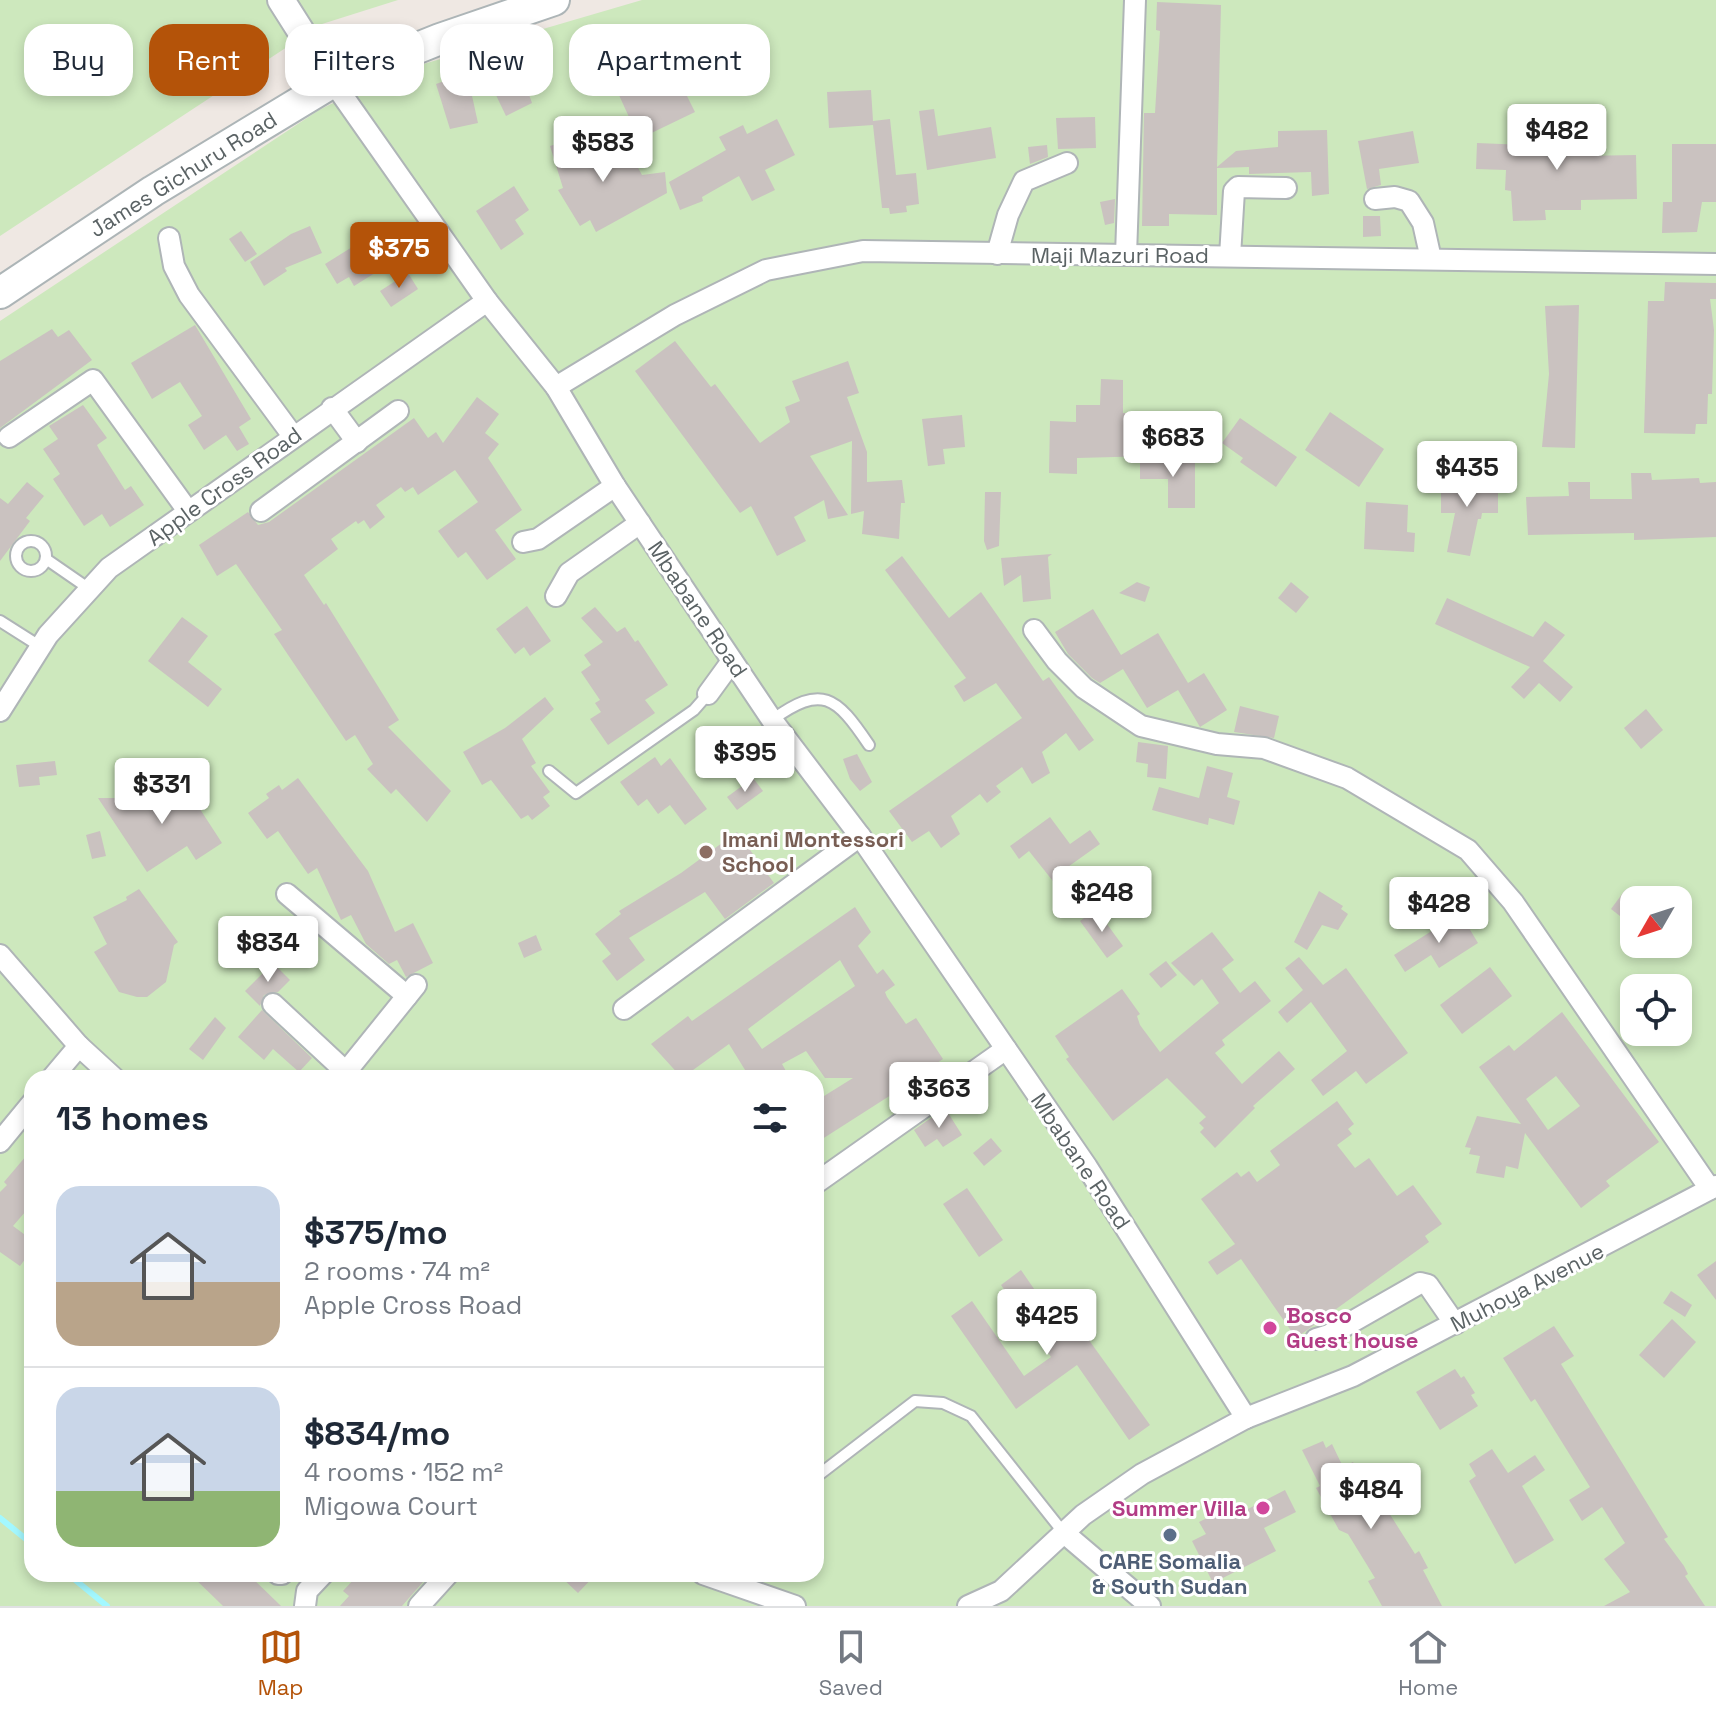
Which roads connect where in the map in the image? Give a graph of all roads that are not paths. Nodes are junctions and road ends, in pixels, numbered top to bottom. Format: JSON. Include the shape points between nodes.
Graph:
{"nodes":[{"id":1,"x":281,"y":0,"type":"edge"},
{"id":2,"x":554,"y":0,"type":"edge"},
{"id":3,"x":1135,"y":0,"type":"edge"},
{"id":4,"x":296,"y":24,"type":"edge"},
{"id":5,"x":424,"y":45,"type":"edge"},
{"id":6,"x":310,"y":96,"type":"edge"},
{"id":7,"x":343,"y":96,"type":"edge"},
{"id":8,"x":1067,"y":163,"type":"dead end"},
{"id":9,"x":1286,"y":188,"type":"dead end"},
{"id":10,"x":1375,"y":199,"type":"dead end"},
{"id":11,"x":169,"y":238,"type":"dead end"},
{"id":12,"x":997,"y":254,"type":"junction"},
{"id":13,"x":1126,"y":255,"type":"junction"},
{"id":14,"x":1230,"y":256,"type":"junction"},
{"id":15,"x":1431,"y":259,"type":"junction"},
{"id":16,"x":1716,"y":264,"type":"edge"},
{"id":17,"x":0,"y":293,"type":"edge"},
{"id":18,"x":487,"y":301,"type":"junction"},
{"id":19,"x":556,"y":387,"type":"junction"},
{"id":20,"x":332,"y":408,"type":"junction"},
{"id":21,"x":398,"y":411,"type":"dead end"},
{"id":22,"x":293,"y":436,"type":"junction"},
{"id":23,"x":9,"y":437,"type":"dead end"},
{"id":24,"x":357,"y":442,"type":"junction"},
{"id":25,"x":615,"y":486,"type":"junction"},
{"id":26,"x":188,"y":511,"type":"junction"},
{"id":27,"x":261,"y":511,"type":"dead end"},
{"id":28,"x":640,"y":523,"type":"junction"},
{"id":29,"x":523,"y":542,"type":"dead end"},
{"id":30,"x":46,"y":559,"type":"dead end"},
{"id":31,"x":88,"y":588,"type":"junction"},
{"id":32,"x":556,"y":596,"type":"dead end"},
{"id":33,"x":0,"y":621,"type":"edge"},
{"id":34,"x":1034,"y":630,"type":"dead end"},
{"id":35,"x":41,"y":647,"type":"junction"},
{"id":36,"x":732,"y":661,"type":"junction"},
{"id":37,"x":708,"y":694,"type":"joint"},
{"id":38,"x":0,"y":711,"type":"edge"},
{"id":39,"x":772,"y":720,"type":"junction"},
{"id":40,"x":869,"y":745,"type":"dead end"},
{"id":41,"x":549,"y":771,"type":"dead end"},
{"id":42,"x":860,"y":836,"type":"junction"},
{"id":43,"x":287,"y":894,"type":"dead end"},
{"id":44,"x":3,"y":966,"type":"edge"},
{"id":45,"x":273,"y":1004,"type":"dead end"},
{"id":46,"x":624,"y":1009,"type":"dead end"},
{"id":47,"x":79,"y":1046,"type":"junction"},
{"id":48,"x":1006,"y":1049,"type":"junction"},
{"id":49,"x":59,"y":1070,"type":"edge"},
{"id":50,"x":105,"y":1070,"type":"edge"},
{"id":51,"x":338,"y":1070,"type":"edge"},
{"id":52,"x":347,"y":1070,"type":"edge"},
{"id":53,"x":24,"y":1113,"type":"edge"},
{"id":54,"x":0,"y":1142,"type":"edge"},
{"id":55,"x":824,"y":1177,"type":"edge"},
{"id":56,"x":1713,"y":1188,"type":"edge"},
{"id":57,"x":1455,"y":1324,"type":"junction"},
{"id":58,"x":1316,"y":1339,"type":"dead end"},
{"id":59,"x":1246,"y":1418,"type":"junction"},
{"id":60,"x":824,"y":1471,"type":"edge"},
{"id":61,"x":1063,"y":1532,"type":"junction"},
{"id":62,"x":315,"y":1582,"type":"edge"},
{"id":63,"x":441,"y":1582,"type":"edge"},
{"id":64,"x":726,"y":1582,"type":"edge"},
{"id":65,"x":305,"y":1606,"type":"edge"},
{"id":66,"x":419,"y":1606,"type":"edge"},
{"id":67,"x":795,"y":1606,"type":"edge"},
{"id":68,"x":968,"y":1606,"type":"edge"},
{"id":69,"x":1150,"y":1606,"type":"edge"}],
"edges":[{"from":1,"to":4,"type":"street"},
{"from":2,"to":5,"type":"main road","name":"James Gichuru Road"},
{"from":3,"to":13,"type":"street"},
{"from":6,"to":17,"type":"main road","name":"James Gichuru Road"},
{"from":7,"to":18,"type":"street","name":"Mbabane Road"},
{"from":8,"to":12,"type":"street","via":[[1024,181]]},
{"from":9,"to":14,"type":"street","via":[[1234,191]]},
{"from":10,"to":15,"type":"street","via":[[1409,201],[1423,223]]},
{"from":11,"to":22,"type":"street","via":[[174,266],[189,295]]},
{"from":12,"to":13,"type":"street","name":"Maji Mazuri Road"},
{"from":12,"to":19,"type":"street","name":"Maji Mazuri Road","via":[[863,251],[766,270],[675,315]]},
{"from":13,"to":14,"type":"street","name":"Maji Mazuri Road"},
{"from":14,"to":15,"type":"street","name":"Maji Mazuri Road"},
{"from":15,"to":16,"type":"street","name":"Maji Mazuri Road"},
{"from":18,"to":19,"type":"street","name":"Mbabane Road"},
{"from":18,"to":20,"type":"street","name":"Apple Cross Road"},
{"from":19,"to":25,"type":"street","name":"Mbabane Road"},
{"from":20,"to":22,"type":"street","name":"Apple Cross Road"},
{"from":20,"to":24,"type":"street"},
{"from":21,"to":24,"type":"street"},
{"from":22,"to":26,"type":"street","name":"Apple Cross Road"},
{"from":23,"to":26,"type":"street","via":[[93,380]]},
{"from":24,"to":27,"type":"street"},
{"from":25,"to":28,"type":"street","name":"Mbabane Road"},
{"from":25,"to":29,"type":"street","via":[[538,539]]},
{"from":26,"to":31,"type":"street","name":"Apple Cross Road"},
{"from":28,"to":32,"type":"street","via":[[569,573]]},
{"from":28,"to":36,"type":"street","name":"Mbabane Road"},
{"from":30,"to":31,"type":"lane"},
{"from":31,"to":35,"type":"street","name":"Apple Cross Road"},
{"from":33,"to":35,"type":"lane"},
{"from":34,"to":56,"type":"street","via":[[1084,688],[1141,726],[1217,744],[1264,748],[1347,778],[1468,850],[1513,902]]},
{"from":35,"to":38,"type":"street","name":"Apple Cross Road"},
{"from":36,"to":37,"type":"street"},
{"from":36,"to":39,"type":"street","name":"Mbabane Road"},
{"from":37,"to":41,"type":"lane","via":[[694,710],[576,793]]},
{"from":39,"to":40,"type":"lane","via":[[801,700],[818,698],[842,711]]},
{"from":39,"to":42,"type":"street","name":"Mbabane Road"},
{"from":42,"to":46,"type":"street"},
{"from":42,"to":48,"type":"street","name":"Mbabane Road"},
{"from":43,"to":52,"type":"street","via":[[412,990]]},
{"from":44,"to":47,"type":"street"},
{"from":45,"to":51,"type":"street"},
{"from":47,"to":49,"type":"street"},
{"from":47,"to":50,"type":"street"},
{"from":48,"to":55,"type":"street"},
{"from":48,"to":59,"type":"street","name":"Mbabane Road","via":[[1162,1281]]},
{"from":53,"to":54,"type":"street"},
{"from":56,"to":57,"type":"street","name":"Muhoya Avenue"},
{"from":57,"to":58,"type":"street","via":[[1428,1285],[1420,1283]]},
{"from":57,"to":59,"type":"street","name":"Muhoya Avenue","via":[[1353,1376]]},
{"from":59,"to":61,"type":"street","via":[[1142,1474]]},
{"from":60,"to":61,"type":"lane","via":[[915,1401],[943,1403],[971,1416]]},
{"from":61,"to":68,"type":"street","via":[[1001,1591]]},
{"from":61,"to":69,"type":"street"},
{"from":62,"to":65,"type":"street","via":[[307,1591]]},
{"from":63,"to":66,"type":"street"},
{"from":64,"to":67,"type":"street"}]}
